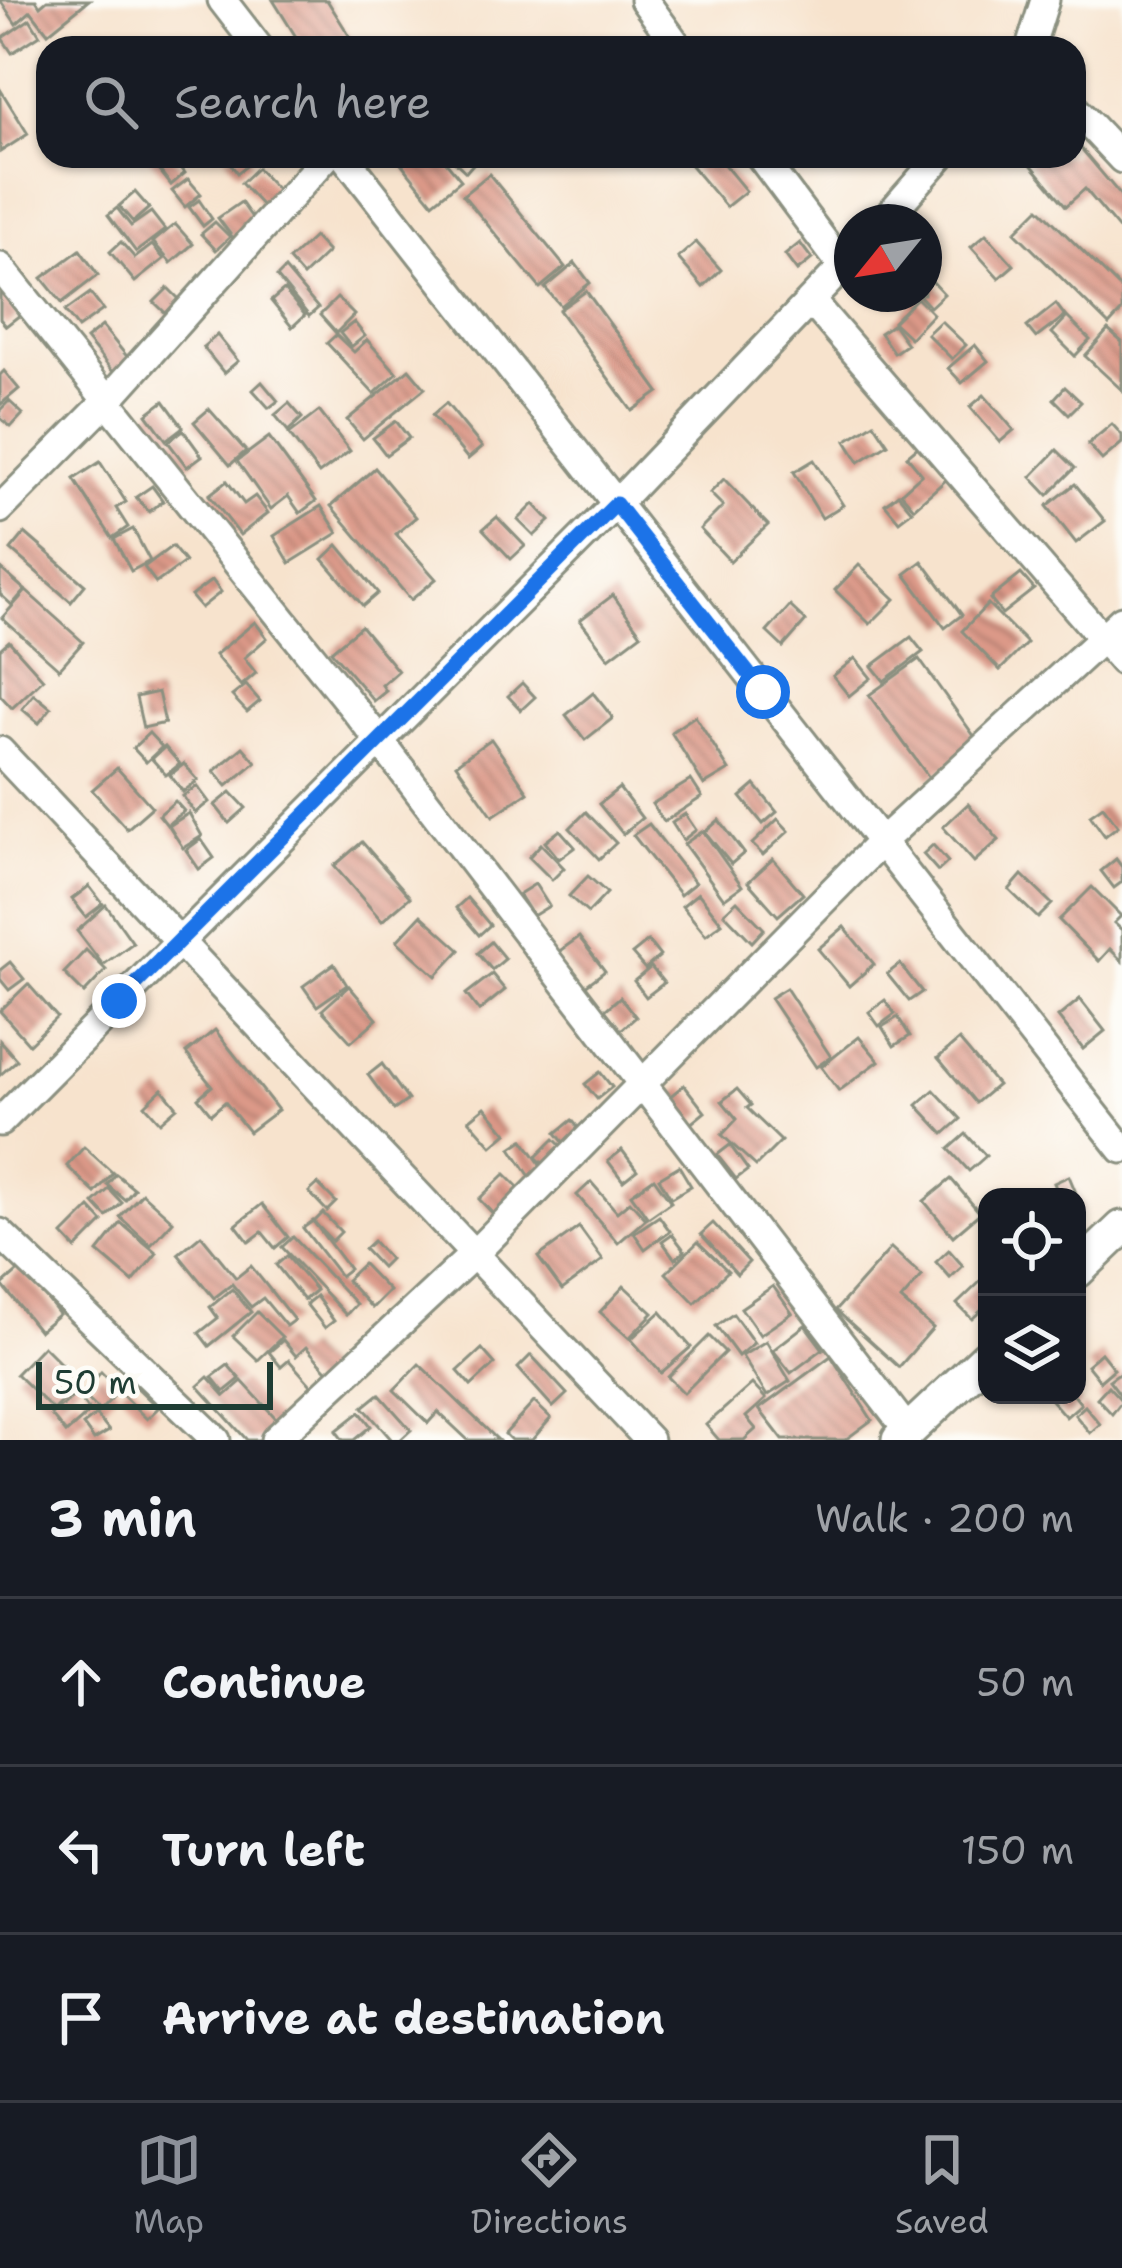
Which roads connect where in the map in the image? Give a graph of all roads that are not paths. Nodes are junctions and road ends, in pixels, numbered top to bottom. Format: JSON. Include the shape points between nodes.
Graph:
{"nodes":[{"id":1,"x":222,"y":0,"type":"edge"},
{"id":2,"x":644,"y":0,"type":"edge"},
{"id":3,"x":1045,"y":0,"type":"edge"},
{"id":4,"x":250,"y":36,"type":"edge"},
{"id":5,"x":671,"y":36,"type":"edge"},
{"id":6,"x":1034,"y":36,"type":"edge"},
{"id":7,"x":1086,"y":121,"type":"edge"},
{"id":8,"x":1122,"y":160,"type":"edge"},
{"id":9,"x":315,"y":168,"type":"edge"},
{"id":10,"x":353,"y":168,"type":"edge"},
{"id":11,"x":770,"y":168,"type":"edge"},
{"id":12,"x":930,"y":168,"type":"edge"},
{"id":13,"x":899,"y":204,"type":"edge"},
{"id":14,"x":834,"y":245,"type":"edge"},
{"id":15,"x":0,"y":267,"type":"edge"},
{"id":16,"x":834,"y":277,"type":"edge"},
{"id":17,"x":811,"y":301,"type":"junction"},
{"id":18,"x":107,"y":400,"type":"junction"},
{"id":19,"x":616,"y":504,"type":"junction"},
{"id":20,"x":0,"y":509,"type":"edge"},
{"id":21,"x":1113,"y":628,"type":"edge"},
{"id":22,"x":1122,"y":662,"type":"edge"},
{"id":23,"x":380,"y":740,"type":"junction"},
{"id":24,"x":0,"y":751,"type":"edge"},
{"id":25,"x":881,"y":842,"type":"junction"},
{"id":26,"x":178,"y":940,"type":"junction"},
{"id":27,"x":643,"y":1083,"type":"junction"},
{"id":28,"x":0,"y":1122,"type":"edge"},
{"id":29,"x":1122,"y":1149,"type":"edge"},
{"id":30,"x":1122,"y":1228,"type":"edge"},
{"id":31,"x":0,"y":1233,"type":"edge"},
{"id":32,"x":474,"y":1254,"type":"junction"},
{"id":33,"x":1086,"y":1262,"type":"edge"},
{"id":34,"x":978,"y":1366,"type":"edge"},
{"id":35,"x":904,"y":1436,"type":"edge"},
{"id":36,"x":216,"y":1440,"type":"edge"},
{"id":37,"x":275,"y":1440,"type":"edge"},
{"id":38,"x":649,"y":1440,"type":"edge"}],
"edges":[{"from":1,"to":4,"type":"street"},
{"from":2,"to":5,"type":"street"},
{"from":3,"to":6,"type":"street"},
{"from":7,"to":8,"type":"street"},
{"from":9,"to":18,"type":"street"},
{"from":10,"to":19,"type":"street"},
{"from":11,"to":14,"type":"street"},
{"from":12,"to":13,"type":"street"},
{"from":15,"to":18,"type":"street"},
{"from":16,"to":17,"type":"street"},
{"from":17,"to":19,"type":"street"},
{"from":17,"to":21,"type":"street"},
{"from":18,"to":20,"type":"street"},
{"from":18,"to":23,"type":"street"},
{"from":19,"to":23,"type":"street"},
{"from":19,"to":25,"type":"street"},
{"from":21,"to":22,"type":"street"},
{"from":21,"to":25,"type":"street"},
{"from":23,"to":26,"type":"street"},
{"from":23,"to":27,"type":"street"},
{"from":24,"to":26,"type":"street"},
{"from":25,"to":27,"type":"street"},
{"from":25,"to":29,"type":"street"},
{"from":26,"to":28,"type":"street"},
{"from":26,"to":32,"type":"street"},
{"from":27,"to":32,"type":"street"},
{"from":27,"to":35,"type":"street"},
{"from":30,"to":33,"type":"street"},
{"from":31,"to":36,"type":"street"},
{"from":32,"to":37,"type":"street"},
{"from":32,"to":38,"type":"street"},
{"from":34,"to":35,"type":"street"}]}
